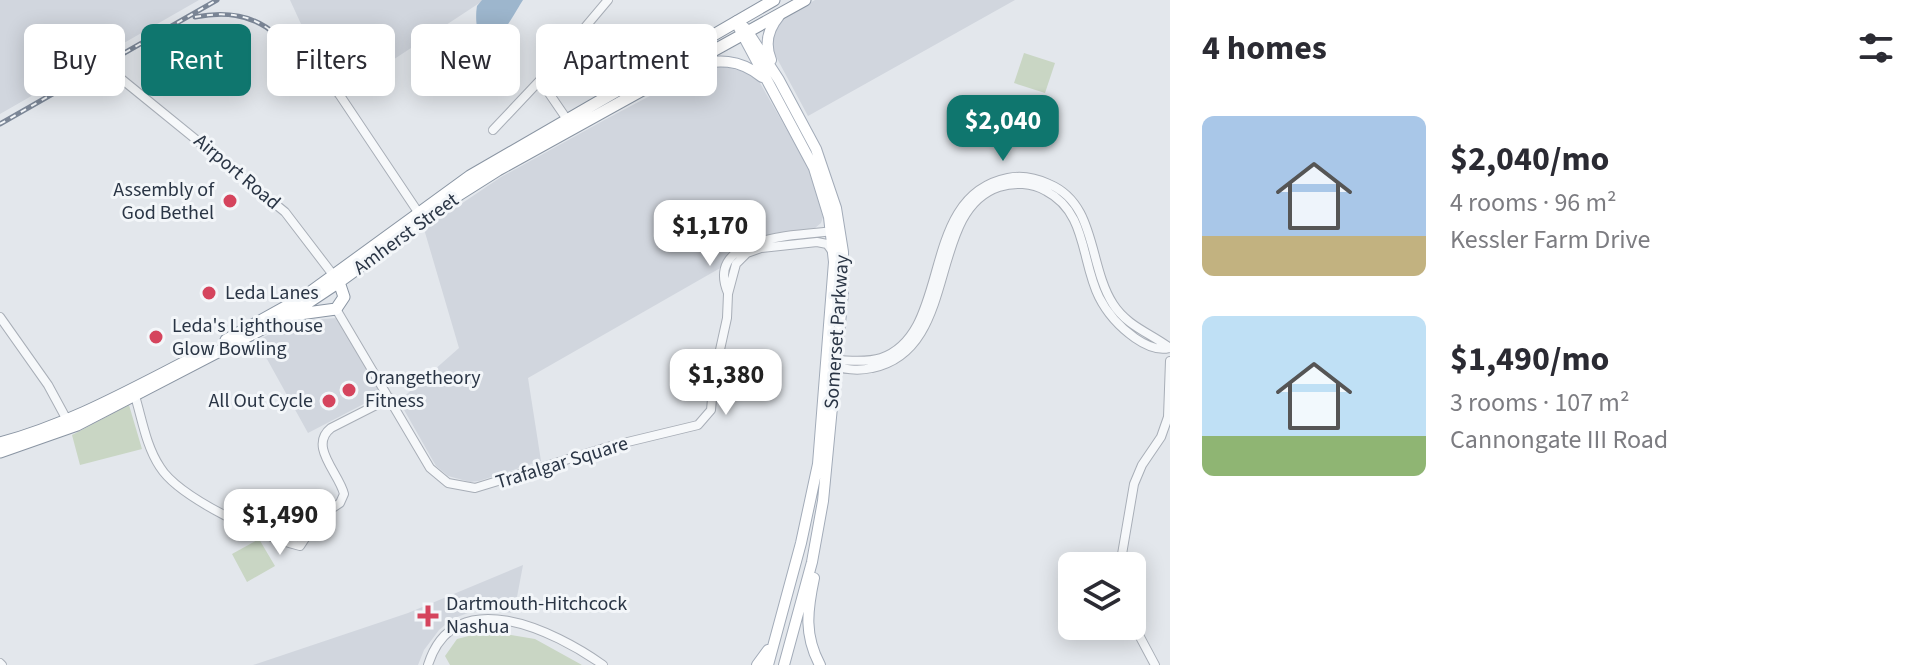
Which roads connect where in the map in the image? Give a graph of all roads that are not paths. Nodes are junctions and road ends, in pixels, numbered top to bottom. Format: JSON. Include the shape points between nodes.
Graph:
{"nodes":[{"id":1,"x":608,"y":0,"type":"edge"},
{"id":2,"x":774,"y":0,"type":"edge"},
{"id":3,"x":805,"y":0,"type":"edge"},
{"id":4,"x":780,"y":14,"type":"junction"},
{"id":5,"x":737,"y":21,"type":"junction"},
{"id":6,"x":588,"y":24,"type":"edge"},
{"id":7,"x":745,"y":34,"type":"junction"},
{"id":8,"x":717,"y":50,"type":"edge"},
{"id":9,"x":717,"y":62,"type":"edge"},
{"id":10,"x":125,"y":82,"type":"edge"},
{"id":11,"x":774,"y":83,"type":"junction"},
{"id":12,"x":536,"y":84,"type":"edge"},
{"id":13,"x":340,"y":96,"type":"edge"},
{"id":14,"x":551,"y":96,"type":"edge"},
{"id":15,"x":633,"y":96,"type":"edge"},
{"id":16,"x":566,"y":118,"type":"junction"},
{"id":17,"x":493,"y":130,"type":"dead end"},
{"id":18,"x":418,"y":212,"type":"junction"},
{"id":19,"x":836,"y":231,"type":"junction"},
{"id":20,"x":834,"y":254,"type":"junction"},
{"id":21,"x":336,"y":279,"type":"junction"},
{"id":22,"x":728,"y":294,"type":"junction"},
{"id":23,"x":336,"y":309,"type":"junction"},
{"id":24,"x":289,"y":315,"type":"junction"},
{"id":25,"x":0,"y":317,"type":"edge"},
{"id":26,"x":1170,"y":348,"type":"edge"},
{"id":27,"x":1170,"y":361,"type":"edge"},
{"id":28,"x":833,"y":362,"type":"junction"},
{"id":29,"x":135,"y":396,"type":"junction"},
{"id":30,"x":390,"y":398,"type":"junction"},
{"id":31,"x":67,"y":420,"type":"junction"},
{"id":32,"x":0,"y":443,"type":"edge"},
{"id":33,"x":0,"y":452,"type":"edge"},
{"id":34,"x":820,"y":524,"type":"junction"},
{"id":35,"x":1122,"y":552,"type":"edge"},
{"id":36,"x":777,"y":630,"type":"junction"},
{"id":37,"x":1142,"y":640,"type":"edge"},
{"id":38,"x":428,"y":665,"type":"edge"},
{"id":39,"x":603,"y":665,"type":"edge"},
{"id":40,"x":757,"y":665,"type":"edge"},
{"id":41,"x":768,"y":665,"type":"edge"},
{"id":42,"x":784,"y":665,"type":"edge"},
{"id":43,"x":820,"y":665,"type":"edge"},
{"id":44,"x":1155,"y":665,"type":"edge"}],
"edges":[{"from":1,"to":6,"type":"street"},
{"from":2,"to":5,"type":"highway","name":"Amherst Street"},
{"from":3,"to":4,"type":"highway","name":"Amherst Street"},
{"from":4,"to":7,"type":"highway","name":"Amherst Street"},
{"from":4,"to":11,"type":"main road","via":[[769,30],[767,46]]},
{"from":5,"to":7,"type":"main road","name":"Somerset Parkway"},
{"from":5,"to":16,"type":"highway","name":"Amherst Street"},
{"from":7,"to":8,"type":"highway","name":"Amherst Street"},
{"from":7,"to":11,"type":"main road","name":"Somerset Parkway"},
{"from":9,"to":11,"type":"main road","via":[[753,70]]},
{"from":10,"to":21,"type":"street","name":"Airport Road","via":[[285,212]]},
{"from":11,"to":19,"type":"main road","name":"Somerset Parkway","via":[[814,168]]},
{"from":12,"to":17,"type":"street"},
{"from":13,"to":18,"type":"street"},
{"from":14,"to":16,"type":"street"},
{"from":15,"to":21,"type":"highway","name":"Amherst Street","via":[[498,170]]},
{"from":16,"to":18,"type":"highway","name":"Amherst Street"},
{"from":18,"to":21,"type":"highway","name":"Amherst Street"},
{"from":19,"to":20,"type":"main road","name":"Somerset Parkway"},
{"from":19,"to":22,"type":"street","name":"Trafalgar Square","via":[[746,245],[727,265]]},
{"from":19,"to":28,"type":"main road","name":"Somerset Parkway","via":[[843,282]]},
{"from":20,"to":22,"type":"street","name":"Trafalgar Square","via":[[817,242],[751,251],[736,264]]},
{"from":20,"to":28,"type":"main road","name":"Somerset Parkway"},
{"from":21,"to":23,"type":"highway","via":[[344,297]]},
{"from":21,"to":24,"type":"highway","name":"Amherst Street"},
{"from":21,"to":31,"type":"highway","name":"Amherst Street"},
{"from":22,"to":30,"type":"street","name":"Trafalgar Square","via":[[711,410],[685,430],[469,488],[448,483],[434,472]]},
{"from":23,"to":24,"type":"highway"},
{"from":23,"to":30,"type":"street","name":"Trafalgar Square"},
{"from":24,"to":29,"type":"highway","name":"Amherst Street"},
{"from":25,"to":31,"type":"street"},
{"from":26,"to":28,"type":"street","via":[[1143,343],[1108,311],[1064,204],[1039,187],[1015,184],[995,188],[969,209],[926,324],[911,348],[870,369]]},
{"from":27,"to":35,"type":"street","via":[[1166,424],[1134,484]]},
{"from":28,"to":34,"type":"main road","name":"Somerset Parkway"},
{"from":28,"to":36,"type":"main road","name":"Somerset Parkway","via":[[812,494]]},
{"from":29,"to":30,"type":"street","via":[[152,453],[166,475],[223,515],[300,546],[319,517],[344,494],[324,454],[323,435]]},
{"from":29,"to":33,"type":"highway","name":"Amherst Street","via":[[66,430]]},
{"from":31,"to":32,"type":"highway","name":"Amherst Street"},
{"from":34,"to":42,"type":"main road","name":"Somerset Parkway"},
{"from":34,"to":43,"type":"main road","via":[[807,620]]},
{"from":36,"to":40,"type":"main road"},
{"from":36,"to":41,"type":"main road","name":"Somerset Parkway"},
{"from":37,"to":44,"type":"street"},
{"from":38,"to":39,"type":"street","via":[[449,632],[480,618],[545,633]]}]}
